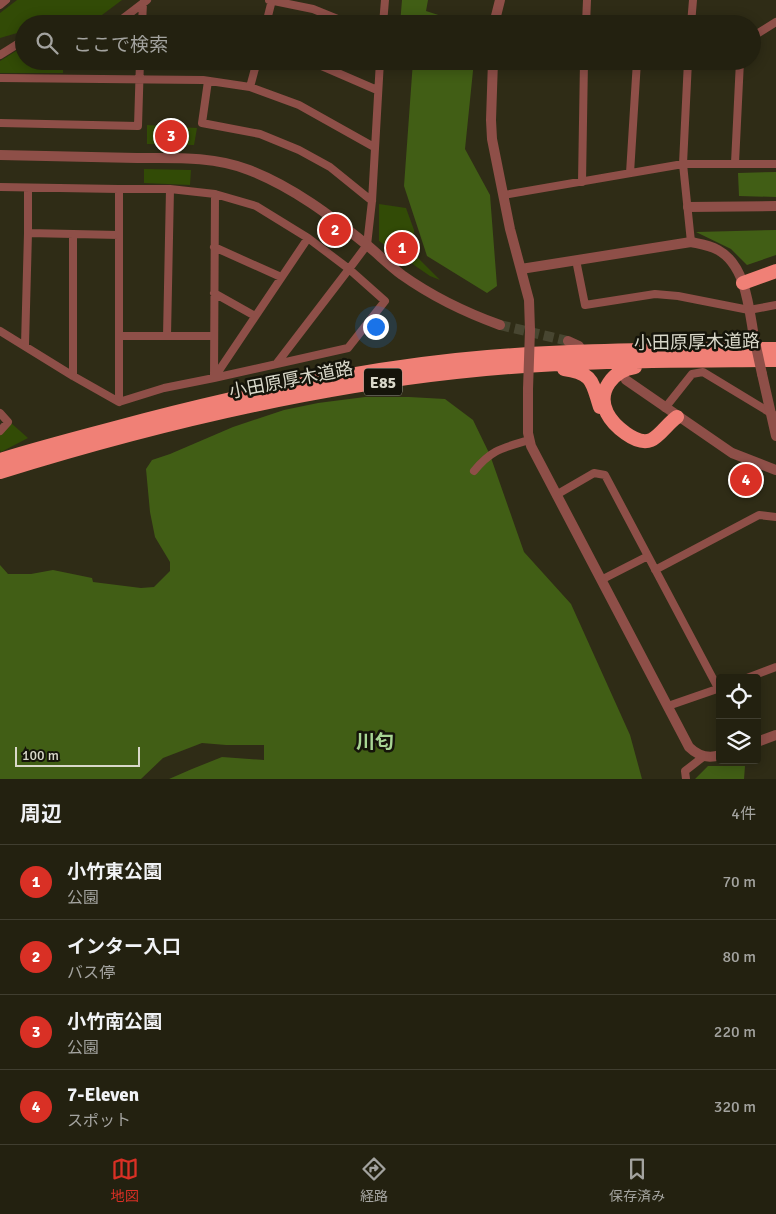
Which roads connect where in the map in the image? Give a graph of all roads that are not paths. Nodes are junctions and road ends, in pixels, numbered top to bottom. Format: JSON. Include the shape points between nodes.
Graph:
{"nodes":[{"id":1,"x":6,"y":0,"type":"edge"},
{"id":2,"x":271,"y":0,"type":"edge"},
{"id":3,"x":385,"y":0,"type":"edge"},
{"id":4,"x":500,"y":0,"type":"edge"},
{"id":5,"x":587,"y":0,"type":"edge"},
{"id":6,"x":693,"y":0,"type":"edge"},
{"id":7,"x":145,"y":2,"type":"edge"},
{"id":8,"x":0,"y":5,"type":"edge"},
{"id":9,"x":128,"y":15,"type":"edge"},
{"id":10,"x":143,"y":15,"type":"edge"},
{"id":11,"x":268,"y":15,"type":"edge"},
{"id":12,"x":328,"y":15,"type":"edge"},
{"id":13,"x":384,"y":15,"type":"edge"},
{"id":14,"x":496,"y":15,"type":"edge"},
{"id":15,"x":586,"y":15,"type":"edge"},
{"id":16,"x":692,"y":15,"type":"edge"},
{"id":17,"x":775,"y":26,"type":"edge"},
{"id":18,"x":761,"y":33,"type":"edge"},
{"id":19,"x":15,"y":45,"type":"edge"},
{"id":20,"x":0,"y":54,"type":"edge"},
{"id":21,"x":140,"y":70,"type":"edge"},
{"id":22,"x":255,"y":70,"type":"edge"},
{"id":23,"x":331,"y":70,"type":"edge"},
{"id":24,"x":379,"y":70,"type":"edge"},
{"id":25,"x":493,"y":70,"type":"edge"},
{"id":26,"x":584,"y":70,"type":"edge"},
{"id":27,"x":636,"y":70,"type":"edge"},
{"id":28,"x":688,"y":70,"type":"edge"},
{"id":29,"x":740,"y":70,"type":"edge"},
{"id":30,"x":0,"y":78,"type":"edge"},
{"id":31,"x":139,"y":80,"type":"junction"},
{"id":32,"x":208,"y":81,"type":"junction"},
{"id":33,"x":250,"y":87,"type":"junction"},
{"id":34,"x":377,"y":90,"type":"junction"},
{"id":35,"x":0,"y":123,"type":"edge"},
{"id":36,"x":374,"y":147,"type":"junction"},
{"id":37,"x":0,"y":155,"type":"edge"},
{"id":38,"x":735,"y":163,"type":"junction"},
{"id":39,"x":683,"y":164,"type":"junction"},
{"id":40,"x":776,"y":164,"type":"edge"},
{"id":41,"x":630,"y":173,"type":"junction"},
{"id":42,"x":582,"y":182,"type":"junction"},
{"id":43,"x":0,"y":188,"type":"edge"},
{"id":44,"x":28,"y":188,"type":"junction"},
{"id":45,"x":119,"y":189,"type":"junction"},
{"id":46,"x":170,"y":189,"type":"junction"},
{"id":47,"x":214,"y":194,"type":"junction"},
{"id":48,"x":504,"y":195,"type":"junction"},
{"id":49,"x":372,"y":201,"type":"junction"},
{"id":50,"x":776,"y":206,"type":"edge"},
{"id":51,"x":688,"y":207,"type":"junction"},
{"id":52,"x":28,"y":233,"type":"junction"},
{"id":53,"x":73,"y":235,"type":"junction"},
{"id":54,"x":120,"y":235,"type":"junction"},
{"id":55,"x":308,"y":238,"type":"junction"},
{"id":56,"x":691,"y":242,"type":"junction"},
{"id":57,"x":367,"y":245,"type":"junction"},
{"id":58,"x":214,"y":247,"type":"junction"},
{"id":59,"x":576,"y":260,"type":"junction"},
{"id":60,"x":349,"y":269,"type":"junction"},
{"id":61,"x":521,"y":269,"type":"junction"},
{"id":62,"x":776,"y":271,"type":"edge"},
{"id":63,"x":281,"y":277,"type":"junction"},
{"id":64,"x":776,"y":277,"type":"edge"},
{"id":65,"x":742,"y":283,"type":"junction"},
{"id":66,"x":214,"y":293,"type":"junction"},
{"id":67,"x":776,"y":305,"type":"edge"},
{"id":68,"x":750,"y":310,"type":"junction"},
{"id":69,"x":255,"y":316,"type":"junction"},
{"id":70,"x":500,"y":325,"type":"tunnel mouth"},
{"id":71,"x":0,"y":331,"type":"edge"},
{"id":72,"x":120,"y":336,"type":"junction"},
{"id":73,"x":167,"y":336,"type":"junction"},
{"id":74,"x":214,"y":336,"type":"junction"},
{"id":75,"x":568,"y":341,"type":"tunnel mouth"},
{"id":76,"x":25,"y":346,"type":"junction"},
{"id":77,"x":579,"y":346,"type":"dead end"},
{"id":78,"x":774,"y":351,"type":"edge"},
{"id":79,"x":718,"y":360,"type":"junction"},
{"id":80,"x":277,"y":363,"type":"junction"},
{"id":81,"x":538,"y":365,"type":"junction"},
{"id":82,"x":73,"y":376,"type":"junction"},
{"id":83,"x":214,"y":378,"type":"junction"},
{"id":84,"x":626,"y":380,"type":"dead end"},
{"id":85,"x":120,"y":402,"type":"junction"},
{"id":86,"x":665,"y":408,"type":"junction"},
{"id":87,"x":0,"y":413,"type":"edge"},
{"id":88,"x":774,"y":415,"type":"edge"},
{"id":89,"x":677,"y":417,"type":"junction"},
{"id":90,"x":0,"y":432,"type":"edge"},
{"id":91,"x":776,"y":436,"type":"edge"},
{"id":92,"x":529,"y":440,"type":"junction"},
{"id":93,"x":0,"y":460,"type":"edge"},
{"id":94,"x":776,"y":470,"type":"edge"},
{"id":95,"x":474,"y":471,"type":"dead end"},
{"id":96,"x":0,"y":472,"type":"edge"},
{"id":97,"x":556,"y":495,"type":"junction"},
{"id":98,"x":776,"y":517,"type":"edge"},
{"id":99,"x":648,"y":556,"type":"junction"},
{"id":100,"x":655,"y":570,"type":"junction"},
{"id":101,"x":601,"y":580,"type":"junction"},
{"id":102,"x":776,"y":667,"type":"edge"},
{"id":103,"x":758,"y":674,"type":"edge"},
{"id":104,"x":716,"y":682,"type":"edge"},
{"id":105,"x":716,"y":689,"type":"edge"},
{"id":106,"x":668,"y":706,"type":"junction"},
{"id":107,"x":776,"y":735,"type":"edge"},
{"id":108,"x":761,"y":741,"type":"edge"},
{"id":109,"x":716,"y":755,"type":"edge"},
{"id":110,"x":703,"y":757,"type":"junction"},
{"id":111,"x":686,"y":779,"type":"edge"}],
"edges":[{"from":1,"to":8,"type":"street"},
{"from":2,"to":11,"type":"street"},
{"from":2,"to":12,"type":"street"},
{"from":3,"to":13,"type":"street"},
{"from":4,"to":14,"type":"street"},
{"from":5,"to":15,"type":"street"},
{"from":6,"to":16,"type":"street"},
{"from":7,"to":9,"type":"street"},
{"from":7,"to":10,"type":"street"},
{"from":17,"to":18,"type":"street"},
{"from":19,"to":20,"type":"street"},
{"from":21,"to":31,"type":"street"},
{"from":22,"to":33,"type":"street"},
{"from":23,"to":34,"type":"street"},
{"from":24,"to":34,"type":"street"},
{"from":25,"to":48,"type":"street","via":[[492,140]]},
{"from":26,"to":42,"type":"street"},
{"from":27,"to":41,"type":"street"},
{"from":28,"to":39,"type":"street"},
{"from":29,"to":38,"type":"street"},
{"from":30,"to":31,"type":"street"},
{"from":31,"to":32,"type":"street"},
{"from":31,"to":35,"type":"street","via":[[138,126]]},
{"from":32,"to":33,"type":"street"},
{"from":32,"to":49,"type":"street","via":[[202,123],[260,134],[299,150],[330,167]]},
{"from":33,"to":36,"type":"street","via":[[299,105]]},
{"from":34,"to":36,"type":"street"},
{"from":36,"to":49,"type":"street"},
{"from":37,"to":57,"type":"street","via":[[214,160],[248,169],[276,182]]},
{"from":38,"to":39,"type":"street"},
{"from":38,"to":40,"type":"street"},
{"from":39,"to":41,"type":"street"},
{"from":39,"to":51,"type":"street"},
{"from":41,"to":42,"type":"street"},
{"from":42,"to":48,"type":"street"},
{"from":43,"to":44,"type":"street"},
{"from":44,"to":45,"type":"street"},
{"from":44,"to":52,"type":"street"},
{"from":45,"to":46,"type":"street"},
{"from":45,"to":54,"type":"street"},
{"from":46,"to":47,"type":"street"},
{"from":46,"to":73,"type":"street"},
{"from":47,"to":55,"type":"street","via":[[256,206]]},
{"from":47,"to":58,"type":"street"},
{"from":48,"to":61,"type":"street"},
{"from":49,"to":57,"type":"street"},
{"from":50,"to":51,"type":"street"},
{"from":51,"to":56,"type":"street"},
{"from":52,"to":53,"type":"street"},
{"from":52,"to":76,"type":"street"},
{"from":53,"to":54,"type":"street"},
{"from":53,"to":82,"type":"street"},
{"from":54,"to":72,"type":"street"},
{"from":55,"to":60,"type":"street"},
{"from":55,"to":63,"type":"street"},
{"from":56,"to":59,"type":"street"},
{"from":56,"to":65,"type":"street","via":[[707,245],[723,254],[735,266]]},
{"from":57,"to":60,"type":"street"},
{"from":57,"to":70,"type":"street","via":[[401,274],[440,300]]},
{"from":58,"to":63,"type":"street"},
{"from":58,"to":66,"type":"street"},
{"from":59,"to":61,"type":"street"},
{"from":59,"to":68,"type":"street","via":[[585,304],[655,294]]},
{"from":60,"to":80,"type":"street"},
{"from":60,"to":80,"type":"street","via":[[385,302],[348,348]]},
{"from":61,"to":92,"type":"street","bridge":true,"via":[[529,300]]},
{"from":62,"to":65,"type":"highway"},
{"from":63,"to":69,"type":"street"},
{"from":64,"to":65,"type":"highway"},
{"from":65,"to":68,"type":"street"},
{"from":66,"to":69,"type":"street"},
{"from":66,"to":74,"type":"street"},
{"from":67,"to":68,"type":"street"},
{"from":68,"to":88,"type":"street","bridge":true,"via":[[762,374]]},
{"from":69,"to":83,"type":"street"},
{"from":71,"to":76,"type":"street"},
{"from":72,"to":73,"type":"street"},
{"from":72,"to":85,"type":"street"},
{"from":73,"to":74,"type":"street"},
{"from":74,"to":83,"type":"street"},
{"from":75,"to":77,"type":"street"},
{"from":76,"to":82,"type":"street"},
{"from":78,"to":79,"type":"highway","name":"小田原厚木道路","number":"E85"},
{"from":78,"to":93,"type":"highway","name":"小田原厚木道路","number":"E85","via":[[572,352],[455,360],[294,385],[216,402]]},
{"from":79,"to":81,"type":"highway","name":"小田原厚木道路","number":"E85"},
{"from":79,"to":89,"type":"highway","via":[[630,368],[612,378],[607,387],[604,396],[607,412],[635,440],[652,440]]},
{"from":80,"to":83,"type":"street"},
{"from":81,"to":89,"type":"highway","via":[[583,373],[595,387],[604,421],[634,447],[653,447],[661,443]]},
{"from":81,"to":96,"type":"highway","name":"小田原厚木道路","number":"E85","via":[[446,373],[296,396],[132,434]]},
{"from":82,"to":85,"type":"street"},
{"from":83,"to":85,"type":"street","via":[[164,388]]},
{"from":84,"to":86,"type":"street"},
{"from":86,"to":88,"type":"street","via":[[692,374],[703,372]]},
{"from":86,"to":89,"type":"street"},
{"from":87,"to":90,"type":"street","via":[[8,422]]},
{"from":88,"to":91,"type":"street"},
{"from":89,"to":94,"type":"street","via":[[732,453]]},
{"from":92,"to":95,"type":"street","via":[[493,452]]},
{"from":92,"to":97,"type":"street"},
{"from":97,"to":99,"type":"street","via":[[594,473],[605,475]]},
{"from":97,"to":101,"type":"street"},
{"from":98,"to":100,"type":"street","via":[[758,515]]},
{"from":99,"to":100,"type":"street"},
{"from":99,"to":101,"type":"street"},
{"from":100,"to":104,"type":"street"},
{"from":101,"to":106,"type":"street"},
{"from":102,"to":103,"type":"street"},
{"from":105,"to":106,"type":"street"},
{"from":106,"to":110,"type":"street","via":[[689,747]]},
{"from":107,"to":108,"type":"street"},
{"from":109,"to":110,"type":"street"},
{"from":110,"to":111,"type":"street","via":[[685,771]]}]}
